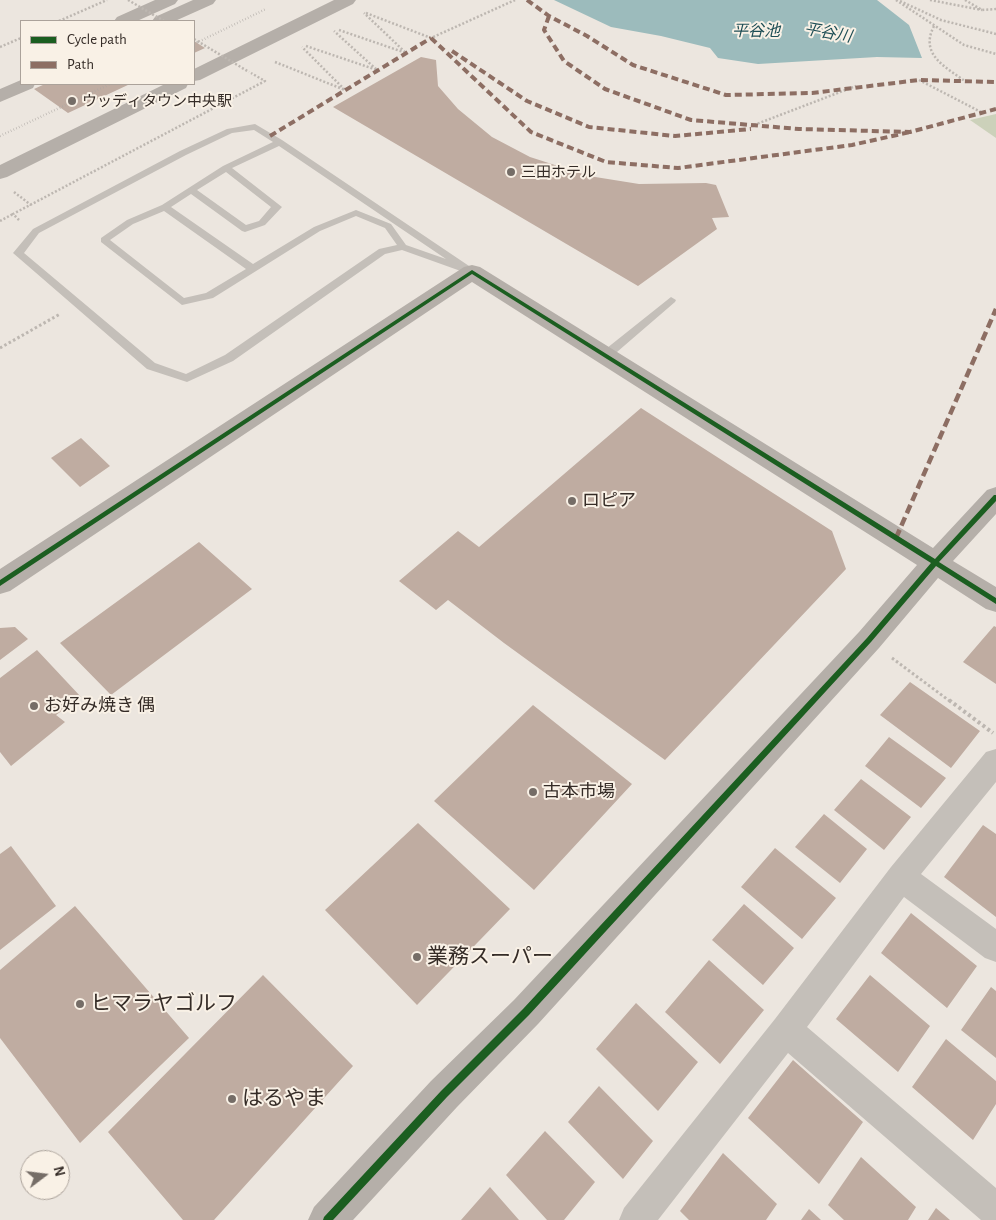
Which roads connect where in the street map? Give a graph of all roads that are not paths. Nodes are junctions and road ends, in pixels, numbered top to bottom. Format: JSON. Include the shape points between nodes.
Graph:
{"nodes":[{"id":1,"x":169,"y":0,"type":"edge"},
{"id":2,"x":206,"y":0,"type":"edge"},
{"id":3,"x":313,"y":0,"type":"edge"},
{"id":4,"x":348,"y":0,"type":"edge"},
{"id":5,"x":125,"y":20,"type":"edge"},
{"id":6,"x":164,"y":20,"type":"edge"},
{"id":7,"x":195,"y":58,"type":"edge"},
{"id":8,"x":20,"y":69,"type":"edge"},
{"id":9,"x":195,"y":76,"type":"edge"},
{"id":10,"x":0,"y":78,"type":"edge"},
{"id":11,"x":24,"y":85,"type":"edge"},
{"id":12,"x":140,"y":85,"type":"edge"},
{"id":13,"x":177,"y":85,"type":"edge"},
{"id":14,"x":0,"y":96,"type":"edge"},
{"id":15,"x":279,"y":142,"type":"junction"},
{"id":16,"x":0,"y":153,"type":"edge"},
{"id":17,"x":226,"y":168,"type":"junction"},
{"id":18,"x":0,"y":172,"type":"edge"},
{"id":19,"x":191,"y":190,"type":"junction"},
{"id":20,"x":165,"y":206,"type":"junction"},
{"id":21,"x":404,"y":247,"type":"junction"},
{"id":22,"x":253,"y":269,"type":"junction"},
{"id":23,"x":472,"y":272,"type":"junction"},
{"id":24,"x":671,"y":300,"type":"dead end"},
{"id":25,"x":606,"y":355,"type":"junction"},
{"id":26,"x":996,"y":497,"type":"edge"},
{"id":27,"x":935,"y":563,"type":"junction"},
{"id":28,"x":0,"y":583,"type":"edge"},
{"id":29,"x":996,"y":601,"type":"edge"},
{"id":30,"x":996,"y":761,"type":"edge"},
{"id":31,"x":902,"y":877,"type":"junction"},
{"id":32,"x":996,"y":947,"type":"edge"},
{"id":33,"x":786,"y":1030,"type":"junction"},
{"id":34,"x":996,"y":1210,"type":"edge"},
{"id":35,"x":642,"y":1218,"type":"edge"},
{"id":36,"x":327,"y":1220,"type":"edge"}],
"edges":[{"from":1,"to":5,"type":"street"},
{"from":2,"to":6,"type":"street"},
{"from":3,"to":7,"type":"street"},
{"from":4,"to":9,"type":"street"},
{"from":8,"to":10,"type":"street"},
{"from":11,"to":14,"type":"street"},
{"from":12,"to":16,"type":"street"},
{"from":13,"to":18,"type":"street"},
{"from":15,"to":17,"type":"lane"},
{"from":15,"to":21,"type":"lane","via":[[255,127],[230,131],[36,231],[18,253],[151,366],[187,378],[229,358],[382,251]]},
{"from":15,"to":23,"type":"lane"},
{"from":17,"to":19,"type":"lane"},
{"from":17,"to":19,"type":"lane","via":[[277,207],[262,223],[246,229]]},
{"from":19,"to":20,"type":"lane"},
{"from":20,"to":22,"type":"lane"},
{"from":20,"to":22,"type":"lane","via":[[130,222],[104,240],[182,302],[209,296]]},
{"from":21,"to":22,"type":"lane","via":[[388,226],[356,213],[317,228]]},
{"from":21,"to":23,"type":"lane"},
{"from":23,"to":25,"type":"street"},
{"from":23,"to":28,"type":"street"},
{"from":24,"to":25,"type":"lane"},
{"from":25,"to":27,"type":"street"},
{"from":26,"to":27,"type":"street"},
{"from":27,"to":29,"type":"street"},
{"from":27,"to":36,"type":"street","via":[[869,640],[526,1012],[444,1094]]},
{"from":30,"to":31,"type":"street"},
{"from":31,"to":32,"type":"street"},
{"from":31,"to":33,"type":"street"},
{"from":33,"to":34,"type":"street"},
{"from":33,"to":35,"type":"street"}]}
